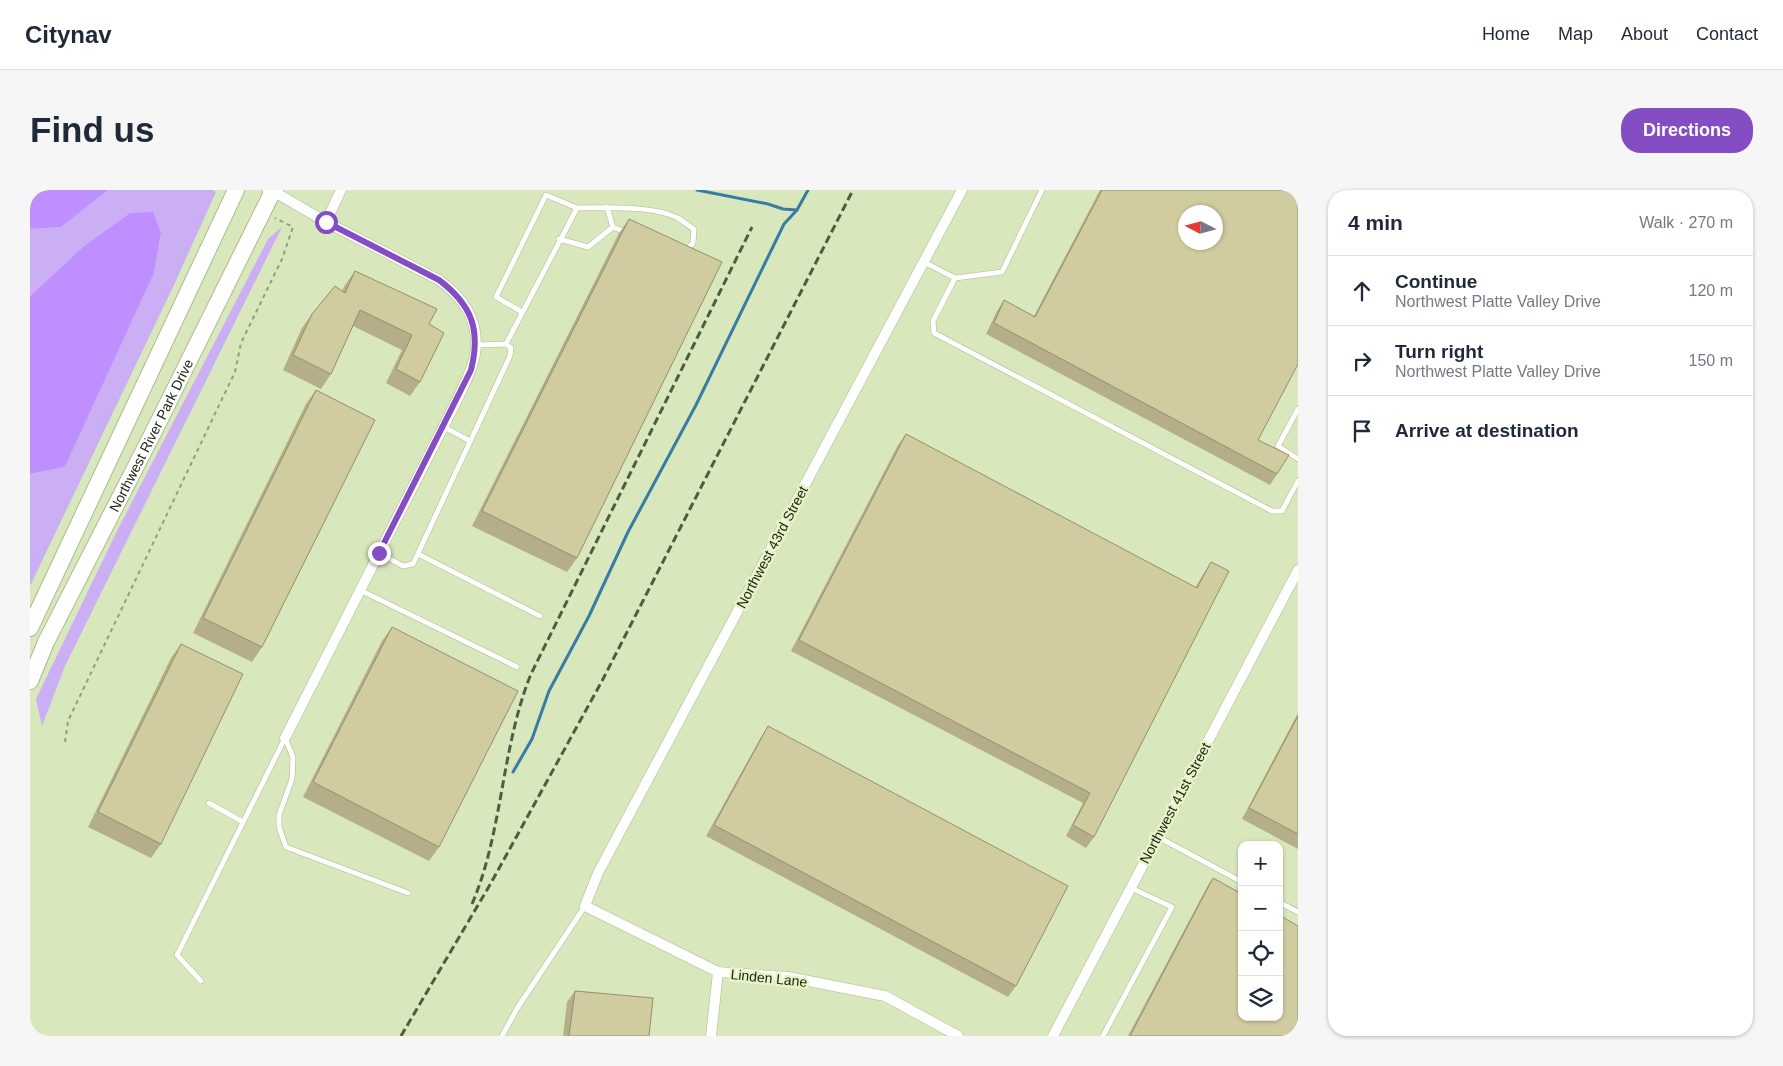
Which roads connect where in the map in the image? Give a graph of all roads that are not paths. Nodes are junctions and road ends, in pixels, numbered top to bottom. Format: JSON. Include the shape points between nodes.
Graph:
{"nodes":[{"id":1,"x":236,"y":190,"type":"edge"},
{"id":2,"x":341,"y":190,"type":"edge"},
{"id":3,"x":962,"y":190,"type":"edge"},
{"id":4,"x":1042,"y":190,"type":"edge"},
{"id":5,"x":273,"y":191,"type":"edge"},
{"id":6,"x":577,"y":208,"type":"junction"},
{"id":7,"x":607,"y":208,"type":"junction"},
{"id":8,"x":326,"y":222,"type":"junction"},
{"id":9,"x":613,"y":227,"type":"junction"},
{"id":10,"x":630,"y":234,"type":"edge"},
{"id":11,"x":559,"y":239,"type":"junction"},
{"id":12,"x":678,"y":253,"type":"edge"},
{"id":13,"x":924,"y":262,"type":"junction"},
{"id":14,"x":955,"y":278,"type":"junction"},
{"id":15,"x":522,"y":312,"type":"junction"},
{"id":16,"x":506,"y":344,"type":"junction"},
{"id":17,"x":475,"y":345,"type":"junction"},
{"id":18,"x":1298,"y":409,"type":"edge"},
{"id":19,"x":443,"y":427,"type":"junction"},
{"id":20,"x":470,"y":441,"type":"junction"},
{"id":21,"x":1298,"y":459,"type":"edge"},
{"id":22,"x":1298,"y":481,"type":"edge"},
{"id":23,"x":379,"y":553,"type":"junction"},
{"id":24,"x":418,"y":554,"type":"junction"},
{"id":25,"x":1298,"y":570,"type":"edge"},
{"id":26,"x":360,"y":590,"type":"junction"},
{"id":27,"x":540,"y":616,"type":"dead end"},
{"id":28,"x":30,"y":628,"type":"edge"},
{"id":29,"x":517,"y":667,"type":"dead end"},
{"id":30,"x":30,"y":681,"type":"edge"},
{"id":31,"x":285,"y":738,"type":"junction"},
{"id":32,"x":209,"y":803,"type":"dead end"},
{"id":33,"x":243,"y":822,"type":"junction"},
{"id":34,"x":1158,"y":837,"type":"junction"},
{"id":35,"x":1238,"y":880,"type":"edge"},
{"id":36,"x":1131,"y":888,"type":"junction"},
{"id":37,"x":408,"y":893,"type":"dead end"},
{"id":38,"x":1283,"y":904,"type":"edge"},
{"id":39,"x":585,"y":906,"type":"junction"},
{"id":40,"x":1298,"y":912,"type":"edge"},
{"id":41,"x":718,"y":972,"type":"junction"},
{"id":42,"x":201,"y":982,"type":"dead end"},
{"id":43,"x":502,"y":1036,"type":"edge"},
{"id":44,"x":711,"y":1036,"type":"edge"},
{"id":45,"x":958,"y":1036,"type":"edge"},
{"id":46,"x":1054,"y":1036,"type":"edge"},
{"id":47,"x":1103,"y":1036,"type":"edge"}],
"edges":[{"from":1,"to":28,"type":"main road","name":"Northwest River Park Drive"},
{"from":2,"to":8,"type":"street"},
{"from":3,"to":13,"type":"street","name":"Northwest 43rd Street"},
{"from":4,"to":14,"type":"lane","via":[[1002,272]]},
{"from":5,"to":8,"type":"street"},
{"from":5,"to":30,"type":"main road","name":"Northwest River Park Drive","via":[[46,642]]},
{"from":6,"to":7,"type":"lane"},
{"from":6,"to":11,"type":"lane"},
{"from":6,"to":15,"type":"lane","via":[[546,195],[496,297]]},
{"from":7,"to":9,"type":"lane"},
{"from":7,"to":12,"type":"lane","via":[[656,210],[678,218],[694,229],[693,242],[684,253]]},
{"from":8,"to":17,"type":"street","via":[[439,280],[454,291],[466,306]]},
{"from":9,"to":10,"type":"lane"},
{"from":9,"to":11,"type":"lane","via":[[588,247]]},
{"from":11,"to":15,"type":"lane"},
{"from":13,"to":14,"type":"lane"},
{"from":13,"to":39,"type":"street","name":"Northwest 43rd Street","via":[[598,874]]},
{"from":14,"to":22,"type":"lane","via":[[933,321],[934,333],[1272,511],[1282,511]]},
{"from":15,"to":16,"type":"lane"},
{"from":16,"to":17,"type":"lane"},
{"from":16,"to":20,"type":"lane","via":[[511,348],[510,356]]},
{"from":17,"to":19,"type":"street","via":[[471,370]]},
{"from":18,"to":21,"type":"lane","via":[[1278,446]]},
{"from":19,"to":20,"type":"lane"},
{"from":19,"to":23,"type":"street"},
{"from":20,"to":24,"type":"lane"},
{"from":23,"to":24,"type":"lane","via":[[403,566],[413,564]]},
{"from":23,"to":26,"type":"street"},
{"from":24,"to":27,"type":"lane"},
{"from":25,"to":34,"type":"street","name":"Northwest 41st Street"},
{"from":26,"to":29,"type":"lane"},
{"from":26,"to":31,"type":"street"},
{"from":31,"to":33,"type":"lane"},
{"from":31,"to":37,"type":"lane","via":[[293,758],[292,779],[279,815],[279,827],[286,847]]},
{"from":32,"to":33,"type":"lane"},
{"from":33,"to":42,"type":"lane","via":[[177,955]]},
{"from":34,"to":35,"type":"lane"},
{"from":34,"to":36,"type":"street","name":"Northwest 41st Street"},
{"from":36,"to":46,"type":"street","name":"Northwest 41st Street"},
{"from":36,"to":47,"type":"lane","via":[[1172,907]]},
{"from":38,"to":40,"type":"lane"},
{"from":39,"to":41,"type":"street","name":"Linden Lane"},
{"from":39,"to":43,"type":"lane"},
{"from":41,"to":44,"type":"street"},
{"from":41,"to":45,"type":"street","name":"Linden Lane","via":[[788,977],[885,996]]}]}
